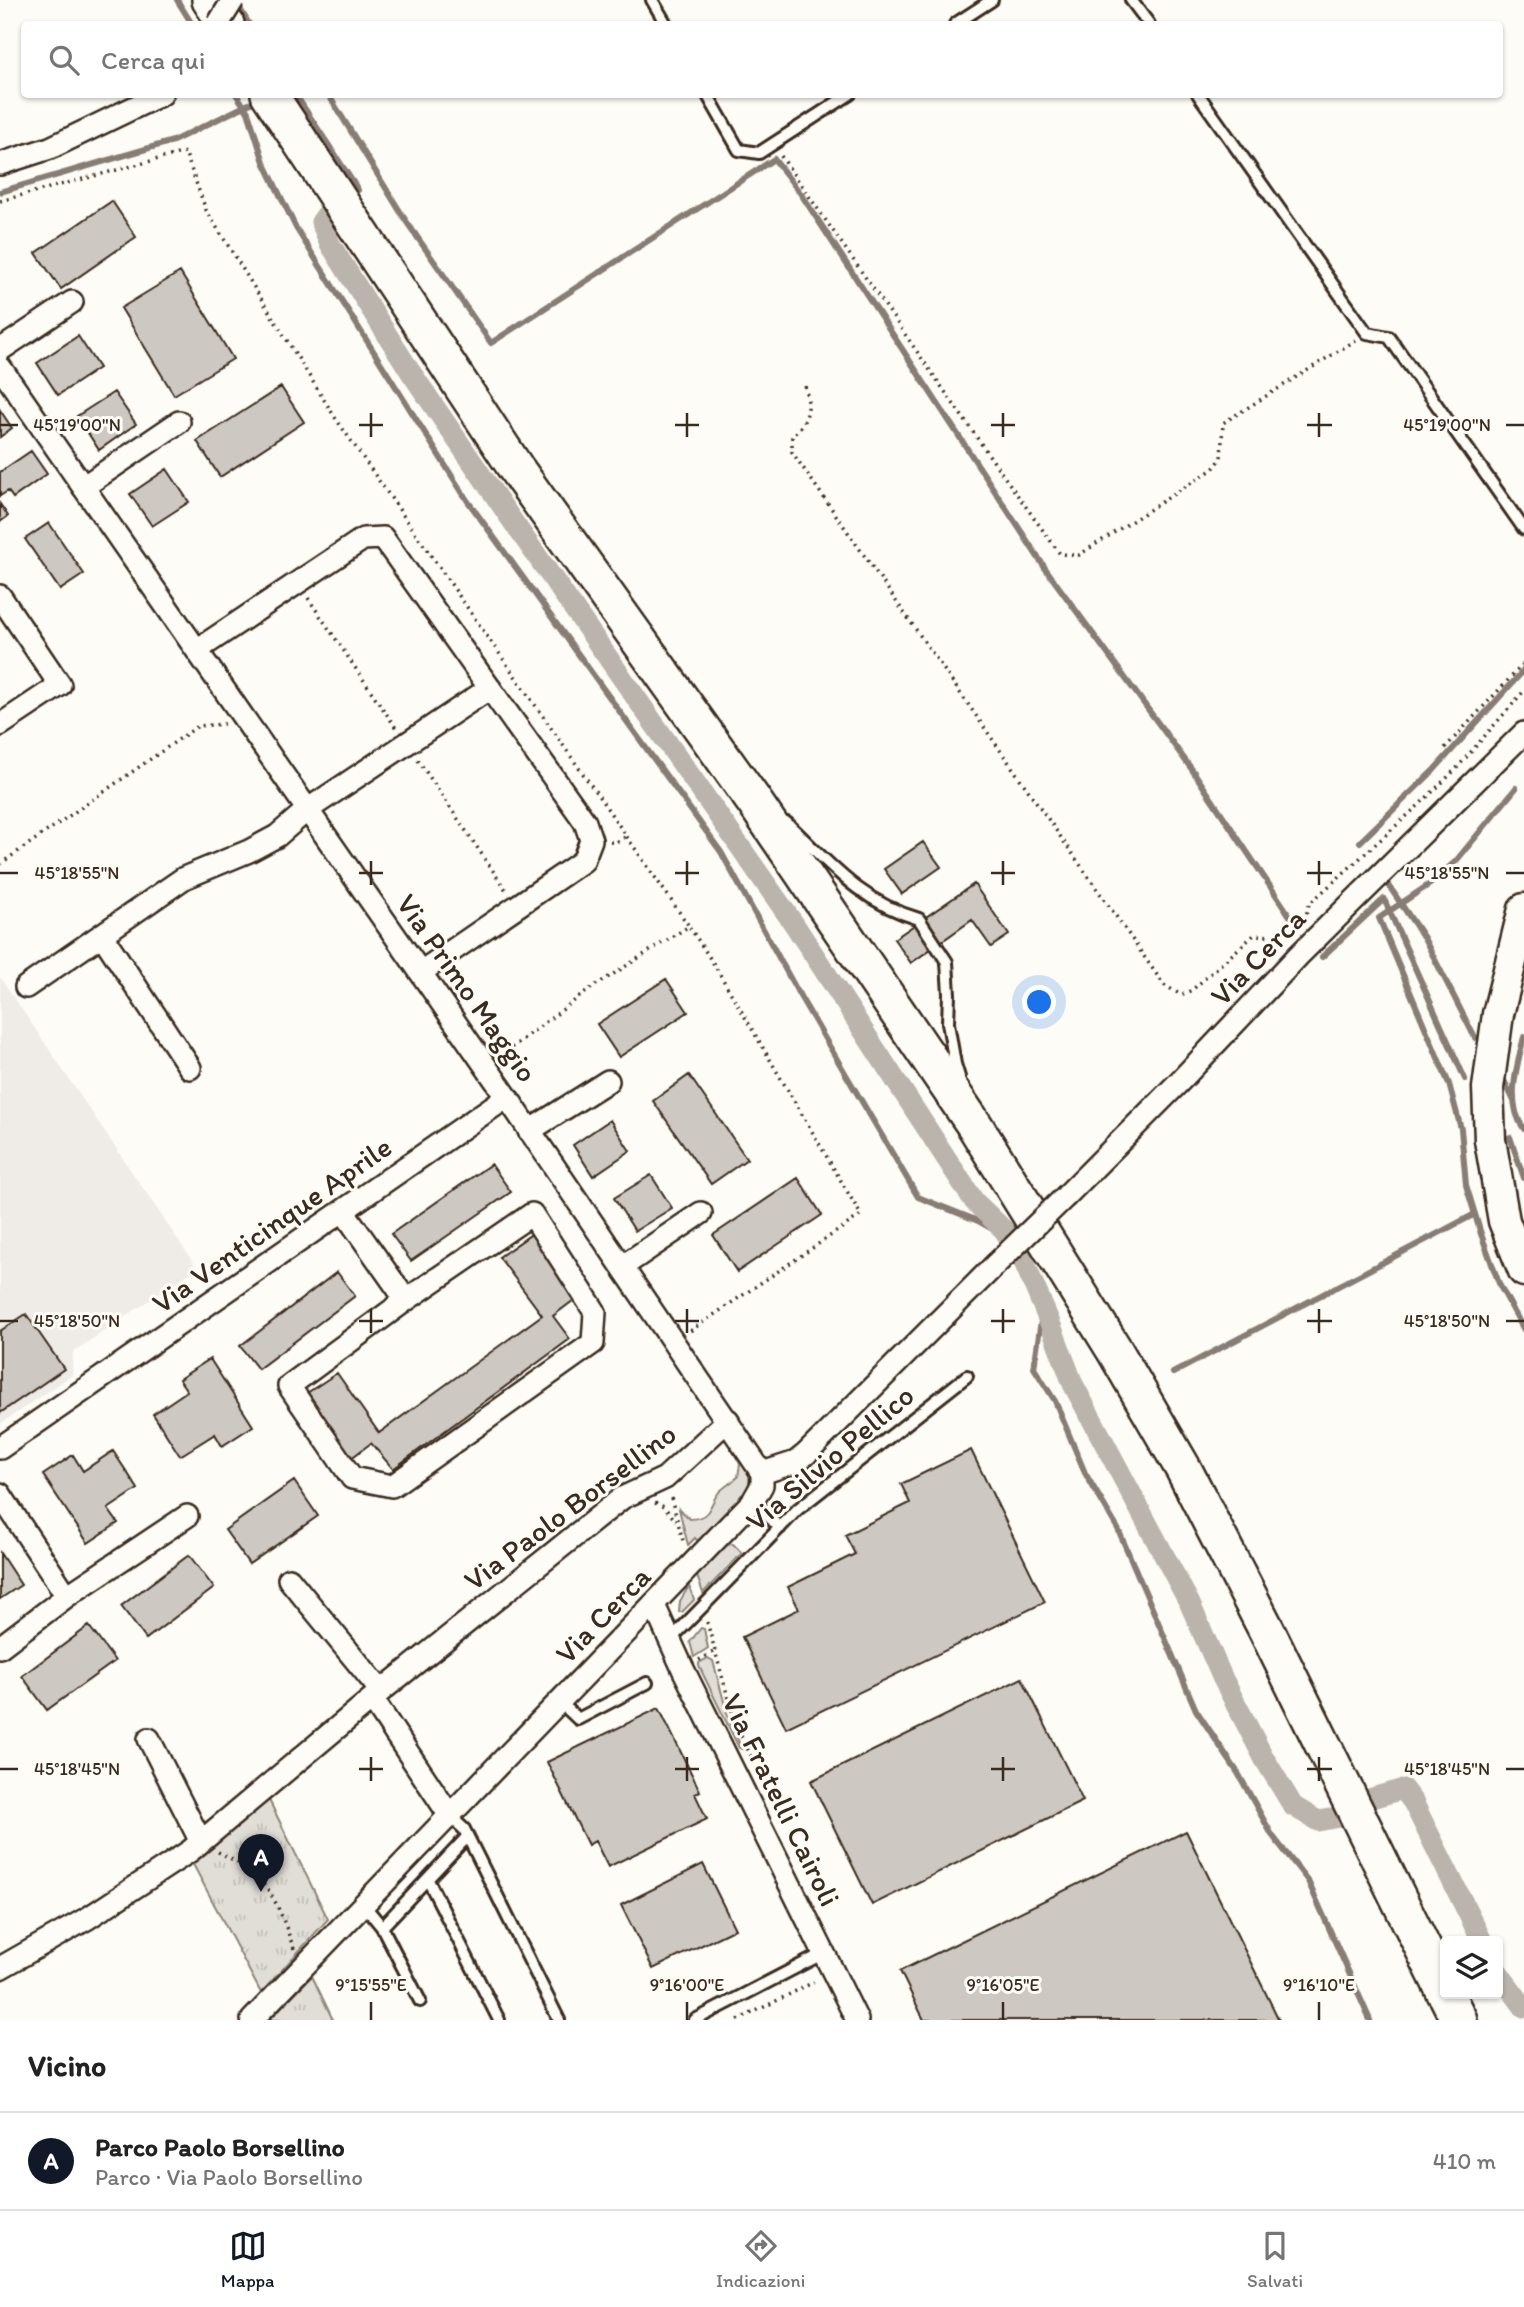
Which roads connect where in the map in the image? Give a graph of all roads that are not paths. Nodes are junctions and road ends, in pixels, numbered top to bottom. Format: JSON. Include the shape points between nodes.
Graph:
{"nodes":[{"id":1,"x":210,"y":0,"type":"edge"},
{"id":2,"x":233,"y":0,"type":"edge"},
{"id":3,"x":652,"y":0,"type":"edge"},
{"id":4,"x":992,"y":0,"type":"edge"},
{"id":5,"x":1131,"y":0,"type":"edge"},
{"id":6,"x":220,"y":21,"type":"edge"},
{"id":7,"x":224,"y":21,"type":"edge"},
{"id":8,"x":664,"y":21,"type":"edge"},
{"id":9,"x":960,"y":21,"type":"edge"},
{"id":10,"x":1147,"y":21,"type":"edge"},
{"id":11,"x":154,"y":98,"type":"edge"},
{"id":12,"x":272,"y":98,"type":"edge"},
{"id":13,"x":709,"y":98,"type":"edge"},
{"id":14,"x":844,"y":98,"type":"edge"},
{"id":15,"x":1201,"y":98,"type":"edge"},
{"id":16,"x":0,"y":164,"type":"edge"},
{"id":17,"x":72,"y":302,"type":"dead end"},
{"id":18,"x":0,"y":351,"type":"edge"},
{"id":19,"x":0,"y":367,"type":"edge"},
{"id":20,"x":179,"y":422,"type":"dead end"},
{"id":21,"x":83,"y":487,"type":"junction"},
{"id":22,"x":1524,"y":529,"type":"edge"},
{"id":23,"x":0,"y":596,"type":"edge"},
{"id":24,"x":197,"y":650,"type":"junction"},
{"id":25,"x":490,"y":688,"type":"junction"},
{"id":26,"x":0,"y":725,"type":"edge"},
{"id":27,"x":1524,"y":733,"type":"edge"},
{"id":28,"x":753,"y":800,"type":"junction"},
{"id":29,"x":307,"y":810,"type":"junction"},
{"id":30,"x":1524,"y":909,"type":"edge"},
{"id":31,"x":102,"y":934,"type":"junction"},
{"id":32,"x":421,"y":972,"type":"junction"},
{"id":33,"x":26,"y":987,"type":"dead end"},
{"id":34,"x":190,"y":1068,"type":"dead end"},
{"id":35,"x":608,"y":1081,"type":"dead end"},
{"id":36,"x":507,"y":1097,"type":"junction"},
{"id":37,"x":975,"y":1126,"type":"junction"},
{"id":38,"x":529,"y":1131,"type":"junction"},
{"id":39,"x":344,"y":1212,"type":"junction"},
{"id":40,"x":701,"y":1213,"type":"dead end"},
{"id":41,"x":623,"y":1266,"type":"junction"},
{"id":42,"x":1524,"y":1271,"type":"edge"},
{"id":43,"x":406,"y":1300,"type":"junction"},
{"id":44,"x":967,"y":1376,"type":"dead end"},
{"id":45,"x":728,"y":1420,"type":"junction"},
{"id":46,"x":0,"y":1448,"type":"edge"},
{"id":47,"x":762,"y":1473,"type":"junction"},
{"id":48,"x":0,"y":1494,"type":"edge"},
{"id":49,"x":753,"y":1501,"type":"junction"},
{"id":50,"x":187,"y":1516,"type":"dead end"},
{"id":51,"x":780,"y":1528,"type":"junction"},
{"id":52,"x":289,"y":1579,"type":"dead end"},
{"id":53,"x":67,"y":1596,"type":"junction"},
{"id":54,"x":654,"y":1605,"type":"junction"},
{"id":55,"x":670,"y":1640,"type":"junction"},
{"id":56,"x":0,"y":1647,"type":"edge"},
{"id":57,"x":647,"y":1683,"type":"dead end"},
{"id":58,"x":377,"y":1696,"type":"junction"},
{"id":59,"x":560,"y":1702,"type":"junction"},
{"id":60,"x":149,"y":1739,"type":"dead end"},
{"id":61,"x":450,"y":1816,"type":"junction"},
{"id":62,"x":467,"y":1837,"type":"junction"},
{"id":63,"x":201,"y":1842,"type":"junction"},
{"id":64,"x":428,"y":1880,"type":"junction"},
{"id":65,"x":364,"y":1905,"type":"junction"},
{"id":66,"x":382,"y":1927,"type":"junction"},
{"id":67,"x":824,"y":1953,"type":"junction"},
{"id":68,"x":0,"y":1968,"type":"edge"},
{"id":69,"x":1440,"y":1981,"type":"edge"},
{"id":70,"x":1449,"y":1999,"type":"edge"},
{"id":71,"x":420,"y":2001,"type":"dead end"},
{"id":72,"x":252,"y":2020,"type":"edge"},
{"id":73,"x":499,"y":2020,"type":"edge"},
{"id":74,"x":559,"y":2020,"type":"edge"},
{"id":75,"x":695,"y":2020,"type":"edge"},
{"id":76,"x":857,"y":2020,"type":"edge"},
{"id":77,"x":1459,"y":2020,"type":"edge"}],
"edges":[{"from":1,"to":7,"type":"highway"},
{"from":2,"to":6,"type":"street","bridge":true},
{"from":3,"to":8,"type":"lane"},
{"from":4,"to":9,"type":"lane"},
{"from":5,"to":10,"type":"lane"},
{"from":11,"to":16,"type":"street","via":[[50,148]]},
{"from":12,"to":28,"type":"highway","via":[[517,470]]},
{"from":13,"to":14,"type":"lane","via":[[739,150],[759,153]]},
{"from":15,"to":22,"type":"lane","via":[[1367,333],[1389,337]]},
{"from":17,"to":18,"type":"street"},
{"from":19,"to":21,"type":"street","name":"Via Primo Maggio"},
{"from":20,"to":21,"type":"street"},
{"from":21,"to":24,"type":"street","name":"Via Primo Maggio"},
{"from":23,"to":26,"type":"street","via":[[60,685]]},
{"from":24,"to":25,"type":"street","via":[[363,539],[383,538]]},
{"from":24,"to":29,"type":"street","name":"Via Primo Maggio"},
{"from":25,"to":29,"type":"street"},
{"from":25,"to":32,"type":"street","via":[[585,822],[591,840],[583,861]]},
{"from":27,"to":47,"type":"street","name":"Via Cerca","bridge":true,"via":[[806,1454]]},
{"from":28,"to":37,"type":"highway"},
{"from":28,"to":37,"type":"lane","via":[[788,824],[863,894],[894,912],[919,919],[947,962],[948,1023],[955,1064]]},
{"from":29,"to":31,"type":"street","via":[[277,836],[184,878]]},
{"from":29,"to":32,"type":"street","name":"Via Primo Maggio"},
{"from":30,"to":42,"type":"main road","via":[[1498,1014],[1488,1088],[1490,1140],[1504,1221]]},
{"from":31,"to":33,"type":"street"},
{"from":31,"to":34,"type":"street"},
{"from":32,"to":36,"type":"street","name":"Via Primo Maggio"},
{"from":35,"to":38,"type":"street"},
{"from":36,"to":38,"type":"street","name":"Via Primo Maggio"},
{"from":36,"to":39,"type":"street","name":"Via Venticinque Aprile"},
{"from":37,"to":69,"type":"highway","via":[[1184,1470]]},
{"from":38,"to":41,"type":"street","name":"Via Primo Maggio"},
{"from":39,"to":43,"type":"street"},
{"from":39,"to":46,"type":"street","name":"Via Venticinque Aprile"},
{"from":40,"to":41,"type":"street"},
{"from":41,"to":45,"type":"street","name":"Via Primo Maggio"},
{"from":43,"to":43,"type":"street","via":[[532,1214],[595,1312],[593,1343],[392,1486],[352,1478],[289,1386]]},
{"from":44,"to":51,"type":"lane","name":"Via Silvio Pellico"},
{"from":45,"to":47,"type":"street","name":"Via Primo Maggio"},
{"from":45,"to":58,"type":"street","name":"Via Paolo Borsellino","via":[[666,1478],[622,1498]]},
{"from":47,"to":49,"type":"street","name":"Via Cerca","via":[[762,1485]]},
{"from":48,"to":53,"type":"street"},
{"from":49,"to":51,"type":"lane"},
{"from":49,"to":54,"type":"street","name":"Via Cerca"},
{"from":50,"to":53,"type":"street"},
{"from":51,"to":55,"type":"lane","name":"Via Silvio Pellico"},
{"from":52,"to":58,"type":"street"},
{"from":53,"to":56,"type":"street"},
{"from":54,"to":55,"type":"street","name":"Via Fratelli Cairoli"},
{"from":54,"to":59,"type":"street","name":"Via Cerca"},
{"from":55,"to":67,"type":"street","name":"Via Fratelli Cairoli"},
{"from":57,"to":59,"type":"lane","via":[[578,1719]]},
{"from":58,"to":61,"type":"street"},
{"from":58,"to":63,"type":"street","name":"Via Paolo Borsellino"},
{"from":59,"to":61,"type":"street","name":"Via Cerca"},
{"from":60,"to":63,"type":"street"},
{"from":61,"to":62,"type":"lane"},
{"from":61,"to":65,"type":"street","name":"Via Cerca"},
{"from":62,"to":64,"type":"lane"},
{"from":62,"to":74,"type":"lane"},
{"from":63,"to":68,"type":"street","name":"Via Paolo Borsellino","via":[[88,1918]]},
{"from":64,"to":66,"type":"lane"},
{"from":64,"to":73,"type":"lane"},
{"from":65,"to":66,"type":"lane"},
{"from":65,"to":72,"type":"street","name":"Via Cerca"},
{"from":66,"to":71,"type":"lane"},
{"from":67,"to":75,"type":"lane"},
{"from":67,"to":76,"type":"street","name":"Via Fratelli Cairoli"},
{"from":70,"to":77,"type":"highway"}]}
